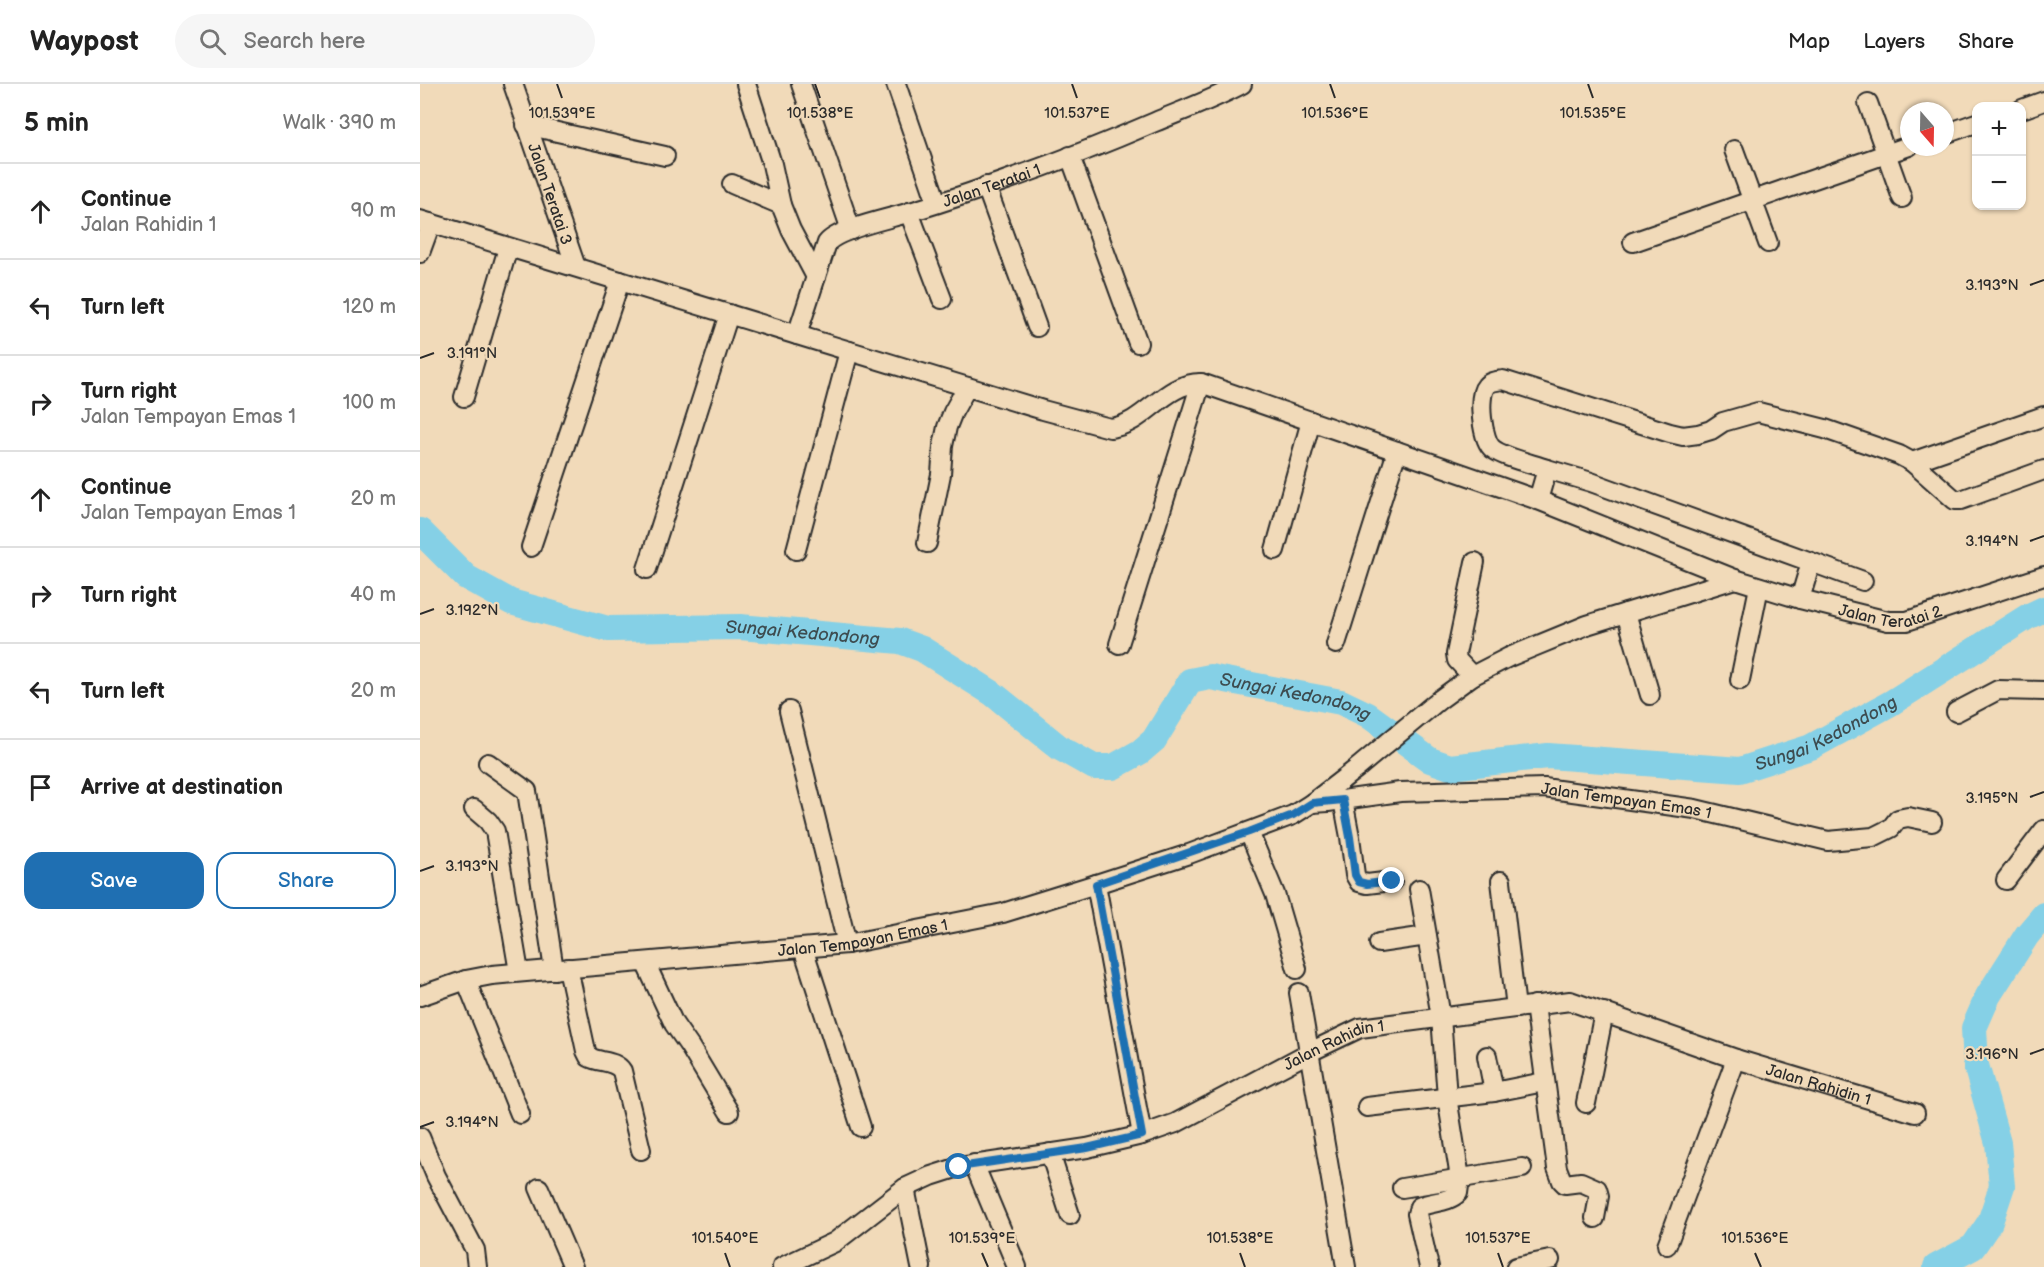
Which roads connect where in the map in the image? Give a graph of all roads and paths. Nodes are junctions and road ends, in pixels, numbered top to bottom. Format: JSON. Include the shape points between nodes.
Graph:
{"nodes":[{"id":1,"x":513,"y":84,"type":"edge"},
{"id":2,"x":746,"y":84,"type":"edge"},
{"id":3,"x":801,"y":84,"type":"edge"},
{"id":4,"x":896,"y":84,"type":"edge"},
{"id":5,"x":1242,"y":84,"type":"edge"},
{"id":6,"x":2044,"y":101,"type":"edge"},
{"id":7,"x":1868,"y":103,"type":"dead end"},
{"id":8,"x":2026,"y":107,"type":"edge"},
{"id":9,"x":526,"y":125,"type":"junction"},
{"id":10,"x":1972,"y":125,"type":"edge"},
{"id":11,"x":1954,"y":131,"type":"edge"},
{"id":12,"x":1900,"y":149,"type":"edge"},
{"id":13,"x":1734,"y":150,"type":"dead end"},
{"id":14,"x":1886,"y":153,"type":"junction"},
{"id":15,"x":664,"y":156,"type":"dead end"},
{"id":16,"x":1070,"y":156,"type":"junction"},
{"id":17,"x":732,"y":184,"type":"dead end"},
{"id":18,"x":986,"y":186,"type":"junction"},
{"id":19,"x":1902,"y":198,"type":"dead end"},
{"id":20,"x":1752,"y":200,"type":"junction"},
{"id":21,"x":937,"y":203,"type":"junction"},
{"id":22,"x":781,"y":205,"type":"junction"},
{"id":23,"x":909,"y":212,"type":"junction"},
{"id":24,"x":425,"y":221,"type":"edge"},
{"id":25,"x":851,"y":230,"type":"junction"},
{"id":26,"x":1633,"y":242,"type":"dead end"},
{"id":27,"x":1768,"y":243,"type":"dead end"},
{"id":28,"x":508,"y":248,"type":"junction"},
{"id":29,"x":420,"y":253,"type":"edge"},
{"id":30,"x":576,"y":267,"type":"junction"},
{"id":31,"x":816,"y":277,"type":"junction"},
{"id":32,"x":620,"y":281,"type":"junction"},
{"id":33,"x":942,"y":299,"type":"dead end"},
{"id":34,"x":729,"y":314,"type":"junction"},
{"id":35,"x":1036,"y":327,"type":"dead end"},
{"id":36,"x":797,"y":335,"type":"junction"},
{"id":37,"x":1138,"y":343,"type":"dead end"},
{"id":38,"x":849,"y":351,"type":"junction"},
{"id":39,"x":1201,"y":383,"type":"junction"},
{"id":40,"x":968,"y":387,"type":"junction"},
{"id":41,"x":464,"y":397,"type":"dead end"},
{"id":42,"x":2044,"y":416,"type":"edge"},
{"id":43,"x":1311,"y":421,"type":"junction"},
{"id":44,"x":1397,"y":451,"type":"junction"},
{"id":45,"x":1912,"y":462,"type":"junction"},
{"id":46,"x":1547,"y":469,"type":"junction"},
{"id":47,"x":2044,"y":470,"type":"edge"},
{"id":48,"x":1538,"y":500,"type":"junction"},
{"id":49,"x":927,"y":543,"type":"dead end"},
{"id":50,"x":531,"y":547,"type":"dead end"},
{"id":51,"x":796,"y":550,"type":"dead end"},
{"id":52,"x":1275,"y":550,"type":"dead end"},
{"id":53,"x":1475,"y":562,"type":"dead end"},
{"id":54,"x":1810,"y":562,"type":"junction"},
{"id":55,"x":647,"y":569,"type":"dead end"},
{"id":56,"x":2044,"y":576,"type":"edge"},
{"id":57,"x":1735,"y":579,"type":"junction"},
{"id":58,"x":1863,"y":581,"type":"dead end"},
{"id":59,"x":1759,"y":587,"type":"junction"},
{"id":60,"x":1800,"y":599,"type":"junction"},
{"id":61,"x":1626,"y":613,"type":"junction"},
{"id":62,"x":1119,"y":644,"type":"dead end"},
{"id":63,"x":1336,"y":644,"type":"dead end"},
{"id":64,"x":1472,"y":676,"type":"junction"},
{"id":65,"x":1740,"y":680,"type":"dead end"},
{"id":66,"x":2044,"y":691,"type":"edge"},
{"id":67,"x":1650,"y":695,"type":"dead end"},
{"id":68,"x":789,"y":711,"type":"dead end"},
{"id":69,"x":1956,"y":712,"type":"dead end"},
{"id":70,"x":488,"y":763,"type":"dead end"},
{"id":71,"x":1343,"y":800,"type":"junction"},
{"id":72,"x":1312,"y":803,"type":"junction"},
{"id":73,"x":474,"y":809,"type":"dead end"},
{"id":74,"x":1932,"y":822,"type":"dead end"},
{"id":75,"x":2044,"y":830,"type":"edge"},
{"id":76,"x":1249,"y":832,"type":"junction"},
{"id":77,"x":2006,"y":880,"type":"dead end"},
{"id":78,"x":1392,"y":881,"type":"dead end"},
{"id":79,"x":1501,"y":881,"type":"dead end"},
{"id":80,"x":1096,"y":884,"type":"junction"},
{"id":81,"x":1419,"y":889,"type":"dead end"},
{"id":82,"x":1427,"y":936,"type":"junction"},
{"id":83,"x":1379,"y":943,"type":"dead end"},
{"id":84,"x":848,"y":944,"type":"junction"},
{"id":85,"x":803,"y":948,"type":"junction"},
{"id":86,"x":645,"y":962,"type":"junction"},
{"id":87,"x":561,"y":969,"type":"junction"},
{"id":88,"x":1297,"y":969,"type":"dead end"},
{"id":89,"x":519,"y":972,"type":"junction"},
{"id":90,"x":466,"y":981,"type":"junction"},
{"id":91,"x":1299,"y":993,"type":"dead end"},
{"id":92,"x":420,"y":996,"type":"edge"},
{"id":93,"x":1535,"y":1005,"type":"junction"},
{"id":94,"x":1516,"y":1008,"type":"junction"},
{"id":95,"x":1604,"y":1012,"type":"junction"},
{"id":96,"x":1441,"y":1017,"type":"junction"},
{"id":97,"x":1310,"y":1052,"type":"junction"},
{"id":98,"x":1487,"y":1056,"type":"dead end"},
{"id":99,"x":1736,"y":1059,"type":"junction"},
{"id":100,"x":1544,"y":1082,"type":"junction"},
{"id":101,"x":1494,"y":1092,"type":"junction"},
{"id":102,"x":1447,"y":1097,"type":"junction"},
{"id":103,"x":1586,"y":1103,"type":"dead end"},
{"id":104,"x":1367,"y":1107,"type":"dead end"},
{"id":105,"x":729,"y":1112,"type":"dead end"},
{"id":106,"x":1915,"y":1113,"type":"dead end"},
{"id":107,"x":520,"y":1114,"type":"dead end"},
{"id":108,"x":861,"y":1127,"type":"dead end"},
{"id":109,"x":1142,"y":1135,"type":"junction"},
{"id":110,"x":420,"y":1137,"type":"edge"},
{"id":111,"x":641,"y":1150,"type":"dead end"},
{"id":112,"x":1050,"y":1153,"type":"junction"},
{"id":113,"x":974,"y":1164,"type":"junction"},
{"id":114,"x":1522,"y":1167,"type":"dead end"},
{"id":115,"x":1460,"y":1178,"type":"junction"},
{"id":116,"x":539,"y":1188,"type":"dead end"},
{"id":117,"x":905,"y":1188,"type":"junction"},
{"id":118,"x":1402,"y":1188,"type":"dead end"},
{"id":119,"x":1070,"y":1215,"type":"dead end"},
{"id":120,"x":1595,"y":1218,"type":"dead end"},
{"id":121,"x":1667,"y":1245,"type":"dead end"},
{"id":122,"x":1550,"y":1260,"type":"dead end"},
{"id":123,"x":477,"y":1267,"type":"edge"},
{"id":124,"x":573,"y":1267,"type":"edge"},
{"id":125,"x":782,"y":1267,"type":"edge"},
{"id":126,"x":921,"y":1267,"type":"edge"},
{"id":127,"x":1017,"y":1267,"type":"edge"},
{"id":128,"x":1346,"y":1267,"type":"edge"},
{"id":129,"x":1429,"y":1267,"type":"edge"},
{"id":130,"x":1516,"y":1267,"type":"edge"}],
"edges":[{"from":1,"to":9,"type":"street","name":"Jalan Teratai 3"},
{"from":2,"to":22,"type":"street"},
{"from":3,"to":25,"type":"street"},
{"from":4,"to":21,"type":"street"},
{"from":5,"to":16,"type":"street","name":"Jalan Teratai 1"},
{"from":6,"to":8,"type":"street"},
{"from":7,"to":14,"type":"street"},
{"from":9,"to":15,"type":"street"},
{"from":9,"to":30,"type":"street","name":"Jalan Teratai 3"},
{"from":10,"to":11,"type":"street"},
{"from":12,"to":14,"type":"street"},
{"from":13,"to":20,"type":"street"},
{"from":14,"to":19,"type":"street"},
{"from":14,"to":20,"type":"street"},
{"from":16,"to":18,"type":"street","name":"Jalan Teratai 1"},
{"from":16,"to":37,"type":"street"},
{"from":17,"to":22,"type":"street"},
{"from":18,"to":21,"type":"street","name":"Jalan Teratai 1"},
{"from":18,"to":35,"type":"street"},
{"from":20,"to":26,"type":"street"},
{"from":20,"to":27,"type":"street"},
{"from":21,"to":23,"type":"street","name":"Jalan Teratai 1"},
{"from":22,"to":31,"type":"street"},
{"from":23,"to":25,"type":"street","name":"Jalan Teratai 1"},
{"from":23,"to":33,"type":"street"},
{"from":24,"to":28,"type":"street"},
{"from":24,"to":29,"type":"street"},
{"from":25,"to":31,"type":"street","name":"Jalan Teratai 1","via":[[826,243]]},
{"from":28,"to":30,"type":"street"},
{"from":28,"to":41,"type":"street"},
{"from":30,"to":32,"type":"street"},
{"from":31,"to":36,"type":"street","name":"Jalan Teratai 1"},
{"from":32,"to":34,"type":"street"},
{"from":32,"to":50,"type":"street"},
{"from":34,"to":36,"type":"street"},
{"from":34,"to":55,"type":"street"},
{"from":36,"to":38,"type":"street"},
{"from":38,"to":40,"type":"street"},
{"from":38,"to":51,"type":"street"},
{"from":39,"to":40,"type":"street","via":[[1174,389],[1130,423],[1110,428]]},
{"from":39,"to":43,"type":"street","name":"Jalan Teratai 2"},
{"from":39,"to":62,"type":"street"},
{"from":40,"to":49,"type":"street","via":[[947,427]]},
{"from":42,"to":45,"type":"street"},
{"from":43,"to":44,"type":"street","name":"Jalan Teratai 2"},
{"from":43,"to":52,"type":"street"},
{"from":44,"to":48,"type":"street","name":"Jalan Teratai 2"},
{"from":44,"to":63,"type":"street"},
{"from":45,"to":46,"type":"street","via":[[1825,429],[1758,412],[1683,436],[1503,380],[1490,383],[1482,392],[1481,404],[1488,444],[1496,451]]},
{"from":45,"to":47,"type":"street","via":[[1957,500]]},
{"from":46,"to":48,"type":"street"},
{"from":46,"to":54,"type":"street"},
{"from":48,"to":57,"type":"street","name":"Jalan Teratai 2"},
{"from":53,"to":64,"type":"street","via":[[1456,654]]},
{"from":54,"to":58,"type":"street"},
{"from":54,"to":60,"type":"street"},
{"from":56,"to":60,"type":"street","name":"Jalan Teratai 2","via":[[1898,622]]},
{"from":57,"to":59,"type":"street","name":"Jalan Teratai 2"},
{"from":57,"to":61,"type":"street","name":"Jalan Tempayan Emas 1"},
{"from":59,"to":60,"type":"street","name":"Jalan Teratai 2"},
{"from":59,"to":65,"type":"street"},
{"from":61,"to":64,"type":"street","name":"Jalan Tempayan Emas 1","via":[[1587,625]]},
{"from":61,"to":67,"type":"street"},
{"from":64,"to":72,"type":"street","name":"Jalan Tempayan Emas 1"},
{"from":66,"to":69,"type":"street","via":[[1998,690]]},
{"from":68,"to":84,"type":"street"},
{"from":70,"to":87,"type":"street","via":[[527,791]]},
{"from":71,"to":72,"type":"street","name":"Jalan Tempayan Emas 1"},
{"from":71,"to":74,"type":"street","name":"Jalan Tempayan Emas 1","via":[[1400,792],[1544,788],[1695,809],[1828,841],[1873,837],[1908,817]]},
{"from":71,"to":78,"type":"street","via":[[1359,882]]},
{"from":72,"to":76,"type":"street","name":"Jalan Tempayan Emas 1"},
{"from":73,"to":89,"type":"street","via":[[495,831]]},
{"from":75,"to":77,"type":"street"},
{"from":76,"to":80,"type":"street","name":"Jalan Tempayan Emas 1"},
{"from":76,"to":88,"type":"street","via":[[1275,894]]},
{"from":79,"to":94,"type":"street"},
{"from":80,"to":84,"type":"street","name":"Jalan Tempayan Emas 1","via":[[1003,913]]},
{"from":80,"to":109,"type":"street"},
{"from":81,"to":82,"type":"street"},
{"from":82,"to":83,"type":"street"},
{"from":82,"to":96,"type":"street"},
{"from":84,"to":85,"type":"street","name":"Jalan Tempayan Emas 1"},
{"from":85,"to":86,"type":"street","name":"Jalan Tempayan Emas 1"},
{"from":85,"to":108,"type":"street"},
{"from":86,"to":87,"type":"street","name":"Jalan Tempayan Emas 1"},
{"from":86,"to":105,"type":"street","via":[[674,1024]]},
{"from":87,"to":89,"type":"street","name":"Jalan Tempayan Emas 1"},
{"from":87,"to":111,"type":"street","via":[[586,1051],[590,1057],[613,1063],[622,1071]]},
{"from":89,"to":90,"type":"street","name":"Jalan Tempayan Emas 1"},
{"from":90,"to":92,"type":"street","name":"Jalan Tempayan Emas 1"},
{"from":90,"to":107,"type":"street"},
{"from":91,"to":97,"type":"street"},
{"from":93,"to":94,"type":"street","name":"Jalan Rahidin 1"},
{"from":93,"to":95,"type":"street","name":"Jalan Rahidin 1","via":[[1569,1001]]},
{"from":93,"to":100,"type":"street"},
{"from":94,"to":96,"type":"street","name":"Jalan Rahidin 1"},
{"from":95,"to":99,"type":"street","name":"Jalan Rahidin 1"},
{"from":95,"to":103,"type":"street"},
{"from":96,"to":97,"type":"street","name":"Jalan Rahidin 1","via":[[1360,1028]]},
{"from":96,"to":102,"type":"street"},
{"from":97,"to":109,"type":"street","name":"Jalan Rahidin 1","via":[[1176,1123]]},
{"from":97,"to":128,"type":"street"},
{"from":98,"to":101,"type":"street"},
{"from":99,"to":106,"type":"street","name":"Jalan Rahidin 1"},
{"from":99,"to":121,"type":"street"},
{"from":100,"to":101,"type":"street"},
{"from":100,"to":120,"type":"street","via":[[1557,1168],[1565,1184],[1581,1182],[1597,1189]]},
{"from":101,"to":102,"type":"street"},
{"from":102,"to":104,"type":"street"},
{"from":102,"to":115,"type":"street"},
{"from":109,"to":112,"type":"street","name":"Jalan Rahidin 1"},
{"from":110,"to":123,"type":"street","via":[[475,1250]]},
{"from":112,"to":113,"type":"street","name":"Jalan Rahidin 1"},
{"from":112,"to":119,"type":"street"},
{"from":113,"to":117,"type":"street","name":"Jalan Rahidin 1"},
{"from":113,"to":127,"type":"street"},
{"from":114,"to":115,"type":"street"},
{"from":115,"to":118,"type":"street"},
{"from":115,"to":129,"type":"street","via":[[1458,1193],[1453,1198],[1419,1207],[1417,1214]]},
{"from":116,"to":124,"type":"street"},
{"from":117,"to":125,"type":"street","name":"Jalan Rahidin 1","via":[[835,1242]]},
{"from":117,"to":126,"type":"street"},
{"from":122,"to":130,"type":"street"}]}
